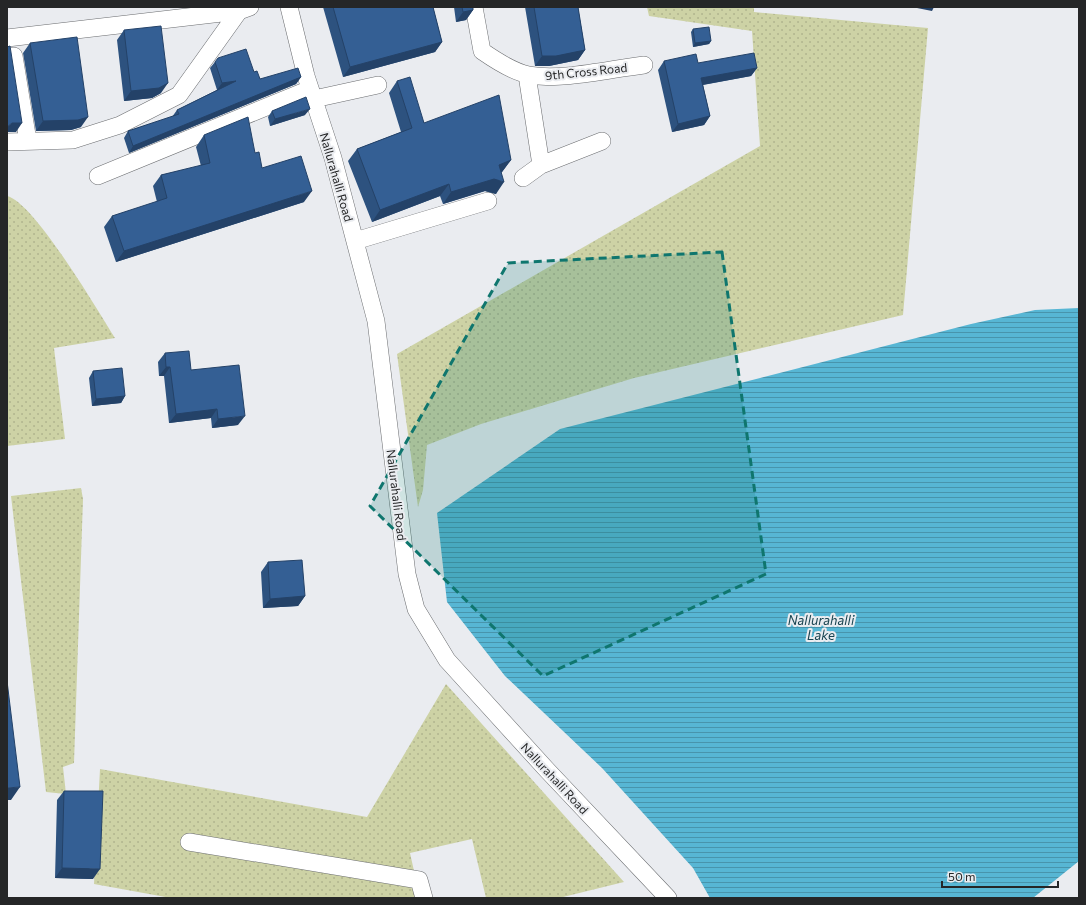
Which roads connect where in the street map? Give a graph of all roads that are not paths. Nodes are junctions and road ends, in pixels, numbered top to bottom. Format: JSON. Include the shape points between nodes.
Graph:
{"nodes":[{"id":1,"x":289,"y":7,"type":"edge"},
{"id":2,"x":474,"y":7,"type":"edge"},
{"id":3,"x":244,"y":9,"type":"edge"},
{"id":4,"x":7,"y":38,"type":"edge"},
{"id":5,"x":14,"y":56,"type":"dead end"},
{"id":6,"x":644,"y":64,"type":"dead end"},
{"id":7,"x":527,"y":75,"type":"junction"},
{"id":8,"x":378,"y":85,"type":"dead end"},
{"id":9,"x":312,"y":94,"type":"junction"},
{"id":10,"x":28,"y":141,"type":"junction"},
{"id":11,"x":602,"y":141,"type":"dead end"},
{"id":12,"x":7,"y":142,"type":"edge"},
{"id":13,"x":541,"y":165,"type":"junction"},
{"id":14,"x":98,"y":176,"type":"dead end"},
{"id":15,"x":523,"y":178,"type":"dead end"},
{"id":16,"x":488,"y":201,"type":"dead end"},
{"id":17,"x":355,"y":241,"type":"junction"},
{"id":18,"x":189,"y":842,"type":"dead end"},
{"id":19,"x":664,"y":897,"type":"edge"},
{"id":20,"x":424,"y":898,"type":"edge"}],
"edges":[{"from":1,"to":9,"type":"street","name":"Nallurahalli Road"},
{"from":2,"to":7,"type":"street","name":"9th Cross Road","via":[[482,51]]},
{"from":3,"to":4,"type":"street"},
{"from":3,"to":10,"type":"street","via":[[179,95],[120,124],[73,140]]},
{"from":5,"to":10,"type":"street"},
{"from":6,"to":7,"type":"street","name":"9th Cross Road","via":[[550,77]]},
{"from":7,"to":13,"type":"street"},
{"from":8,"to":9,"type":"street"},
{"from":9,"to":14,"type":"street"},
{"from":9,"to":17,"type":"street","name":"Nallurahalli Road","via":[[333,158]]},
{"from":10,"to":12,"type":"street"},
{"from":11,"to":13,"type":"street"},
{"from":13,"to":15,"type":"street"},
{"from":16,"to":17,"type":"street"},
{"from":17,"to":19,"type":"street","name":"Nallurahalli Road","via":[[376,321],[407,574],[416,609],[447,660]]},
{"from":18,"to":20,"type":"street","via":[[419,880]]}]}
